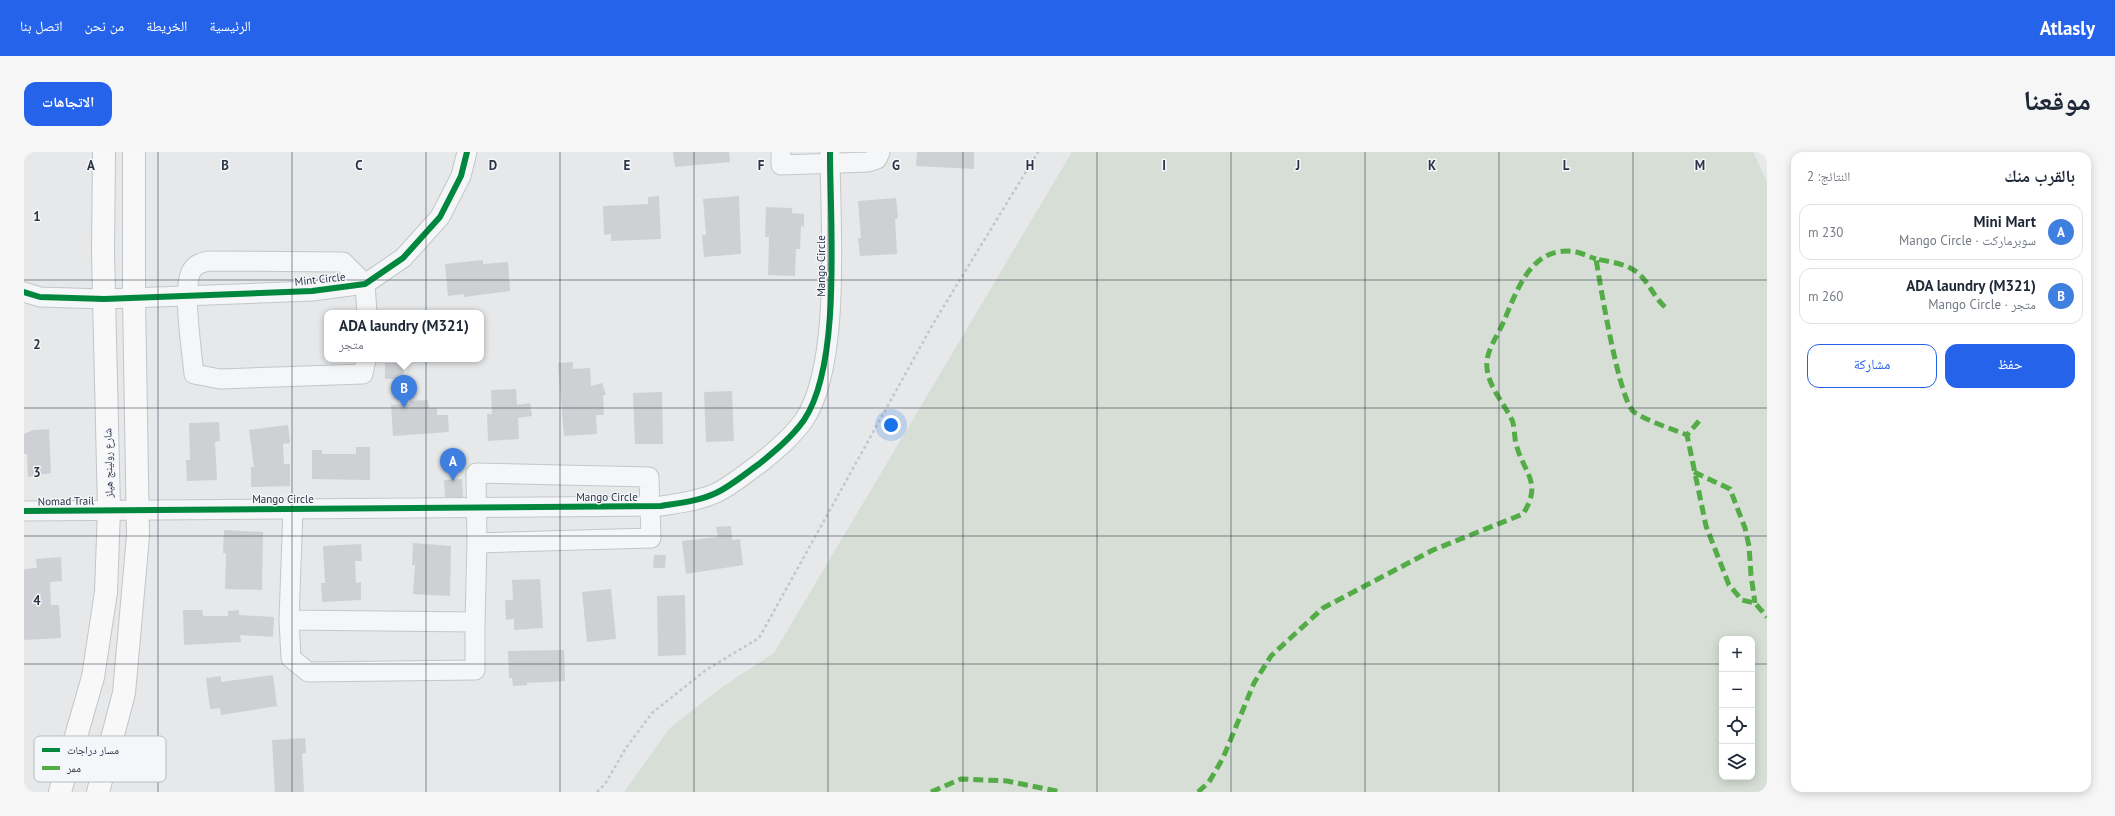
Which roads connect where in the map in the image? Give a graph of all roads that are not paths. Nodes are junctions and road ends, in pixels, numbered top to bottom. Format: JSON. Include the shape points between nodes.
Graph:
{"nodes":[{"id":1,"x":104,"y":152,"type":"edge"},
{"id":2,"x":134,"y":152,"type":"edge"},
{"id":3,"x":469,"y":152,"type":"edge"},
{"id":4,"x":781,"y":152,"type":"edge"},
{"id":5,"x":880,"y":152,"type":"edge"},
{"id":6,"x":830,"y":158,"type":"edge"},
{"id":7,"x":365,"y":284,"type":"junction"},
{"id":8,"x":24,"y":292,"type":"edge"},
{"id":9,"x":187,"y":296,"type":"junction"},
{"id":10,"x":134,"y":298,"type":"junction"},
{"id":11,"x":104,"y":299,"type":"junction"},
{"id":12,"x":367,"y":310,"type":"edge"},
{"id":13,"x":365,"y":362,"type":"edge"},
{"id":14,"x":650,"y":506,"type":"junction"},
{"id":15,"x":476,"y":508,"type":"junction"},
{"id":16,"x":293,"y":509,"type":"junction"},
{"id":17,"x":109,"y":510,"type":"junction"},
{"id":18,"x":137,"y":510,"type":"junction"},
{"id":19,"x":24,"y":511,"type":"edge"},
{"id":20,"x":477,"y":543,"type":"junction"},
{"id":21,"x":289,"y":620,"type":"junction"},
{"id":22,"x":475,"y":622,"type":"junction"},
{"id":23,"x":75,"y":736,"type":"edge"},
{"id":24,"x":113,"y":736,"type":"edge"},
{"id":25,"x":63,"y":782,"type":"edge"},
{"id":26,"x":101,"y":782,"type":"edge"},
{"id":27,"x":60,"y":792,"type":"edge"},
{"id":28,"x":98,"y":792,"type":"edge"}],
"edges":[{"from":1,"to":11,"type":"main road","name":"شارع رولينج هيلز"},
{"from":2,"to":10,"type":"main road"},
{"from":3,"to":7,"type":"street","name":"Mint Circle","via":[[462,176],[440,217],[403,258]]},
{"from":4,"to":6,"type":"street","via":[[781,165]]},
{"from":5,"to":6,"type":"street","via":[[877,159],[868,162]]},
{"from":6,"to":14,"type":"street","name":"Mango Circle","via":[[830,316],[826,354],[818,390],[804,419],[780,447],[718,492],[699,499]]},
{"from":7,"to":9,"type":"street","name":"Mint Circle","via":[[312,291]]},
{"from":7,"to":9,"type":"street","via":[[343,262],[208,261],[197,264],[190,272]]},
{"from":7,"to":12,"type":"street"},
{"from":8,"to":11,"type":"street","via":[[40,297]]},
{"from":9,"to":10,"type":"street","name":"Mint Circle"},
{"from":9,"to":13,"type":"street","via":[[194,374],[220,379],[363,374]]},
{"from":10,"to":11,"type":"street","name":"Mint Circle"},
{"from":10,"to":18,"type":"main road"},
{"from":11,"to":17,"type":"main road","name":"شارع رولينج هيلز"},
{"from":14,"to":15,"type":"street","name":"Mango Circle"},
{"from":14,"to":15,"type":"street","via":[[649,477],[476,473]]},
{"from":14,"to":20,"type":"street","via":[[651,538]]},
{"from":15,"to":16,"type":"street","name":"Mango Circle"},
{"from":15,"to":20,"type":"street"},
{"from":16,"to":18,"type":"street","name":"Mango Circle"},
{"from":16,"to":21,"type":"street"},
{"from":17,"to":18,"type":"street","name":"Mango Circle"},
{"from":17,"to":19,"type":"street","name":"Nomad Trail"},
{"from":17,"to":23,"type":"main road","name":"شارع رولينج هيلز","via":[[106,592],[92,676]]},
{"from":18,"to":24,"type":"main road","via":[[138,536],[124,693]]},
{"from":20,"to":22,"type":"street"},
{"from":21,"to":22,"type":"street"},
{"from":21,"to":22,"type":"street","via":[[290,658],[308,672],[476,670]]},
{"from":25,"to":27,"type":"main road","name":"شارع رولينج هيلز"},
{"from":26,"to":28,"type":"main road"}]}
